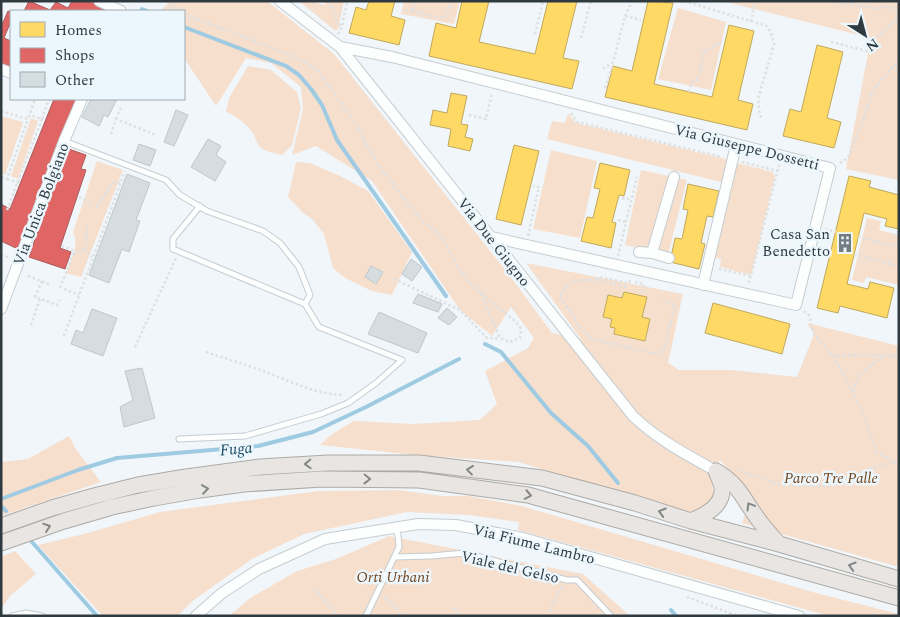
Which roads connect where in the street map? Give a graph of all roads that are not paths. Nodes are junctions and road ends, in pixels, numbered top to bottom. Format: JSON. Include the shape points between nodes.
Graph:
{"nodes":[{"id":1,"x":99,"y":1,"type":"edge"},
{"id":2,"x":280,"y":1,"type":"edge"},
{"id":3,"x":119,"y":10,"type":"edge"},
{"id":4,"x":340,"y":47,"type":"junction"},
{"id":5,"x":81,"y":100,"type":"edge"},
{"id":6,"x":64,"y":141,"type":"junction"},
{"id":7,"x":736,"y":145,"type":"junction"},
{"id":8,"x":674,"y":177,"type":"dead end"},
{"id":9,"x":200,"y":206,"type":"junction"},
{"id":10,"x":491,"y":237,"type":"junction"},
{"id":11,"x":639,"y":252,"type":"dead end"},
{"id":12,"x":652,"y":253,"type":"junction"},
{"id":13,"x":669,"y":258,"type":"dead end"},
{"id":14,"x":703,"y":285,"type":"junction"},
{"id":15,"x":305,"y":304,"type":"junction"},
{"id":16,"x":1,"y":309,"type":"edge"},
{"id":17,"x":179,"y":439,"type":"dead end"},
{"id":18,"x":716,"y":472,"type":"junction"},
{"id":19,"x":691,"y":521,"type":"junction"},
{"id":20,"x":1,"y":526,"type":"edge"},
{"id":21,"x":394,"y":527,"type":"junction"},
{"id":22,"x":1,"y":543,"type":"edge"},
{"id":23,"x":779,"y":544,"type":"junction"},
{"id":24,"x":395,"y":556,"type":"junction"},
{"id":25,"x":899,"y":580,"type":"edge"},
{"id":26,"x":899,"y":598,"type":"edge"},
{"id":27,"x":12,"y":616,"type":"edge"},
{"id":28,"x":42,"y":616,"type":"edge"},
{"id":29,"x":196,"y":616,"type":"edge"},
{"id":30,"x":366,"y":616,"type":"edge"},
{"id":31,"x":611,"y":616,"type":"edge"},
{"id":32,"x":799,"y":616,"type":"edge"}],
"edges":[{"from":1,"to":3,"type":"street"},
{"from":2,"to":4,"type":"street","name":"Via Due Giugno"},
{"from":4,"to":7,"type":"street","name":"Via Giuseppe Dossetti","via":[[392,57]]},
{"from":4,"to":10,"type":"street","name":"Via Due Giugno"},
{"from":5,"to":6,"type":"street","name":"Via Unica Bolgiano"},
{"from":6,"to":9,"type":"lane","via":[[166,180],[180,195]]},
{"from":6,"to":16,"type":"street","name":"Via Unica Bolgiano"},
{"from":7,"to":14,"type":"street"},
{"from":7,"to":14,"type":"street","name":"Via Giuseppe Dossetti","via":[[830,168],[796,305]]},
{"from":8,"to":12,"type":"street"},
{"from":9,"to":15,"type":"lane","via":[[263,231],[280,243],[298,267],[310,295]]},
{"from":9,"to":15,"type":"lane","via":[[173,239],[173,249]]},
{"from":10,"to":14,"type":"street"},
{"from":10,"to":18,"type":"street","name":"Via Due Giugno","via":[[633,416],[647,430]]},
{"from":11,"to":12,"type":"street"},
{"from":12,"to":13,"type":"street"},
{"from":15,"to":17,"type":"lane","via":[[320,327],[402,360],[348,403],[321,414],[245,436]]},
{"from":18,"to":19,"type":"main road","via":[[722,487],[720,498],[714,509]]},
{"from":23,"to":18,"type":"main road","one_way":true,"via":[[758,520],[741,491]]},
{"from":19,"to":20,"type":"main road","one_way":true,"via":[[542,478],[418,463],[328,463],[260,467],[138,485],[52,508]]},
{"from":19,"to":23,"type":"main road"},
{"from":21,"to":24,"type":"lane","via":[[399,547]]},
{"from":21,"to":29,"type":"street","name":"Via Fiume Lambro","via":[[325,539],[259,569],[222,593]]},
{"from":21,"to":32,"type":"street","name":"Via Fiume Lambro","via":[[456,525],[523,538]]},
{"from":22,"to":26,"type":"main road","one_way":true,"via":[[64,520],[200,490],[313,479],[420,480],[528,495]]},
{"from":25,"to":23,"type":"main road","one_way":true},
{"from":24,"to":30,"type":"lane"},
{"from":24,"to":31,"type":"lane","name":"Viale del Gelso","via":[[465,553],[564,580],[576,580]]},
{"from":27,"to":28,"type":"lane","via":[[26,613]]}]}
